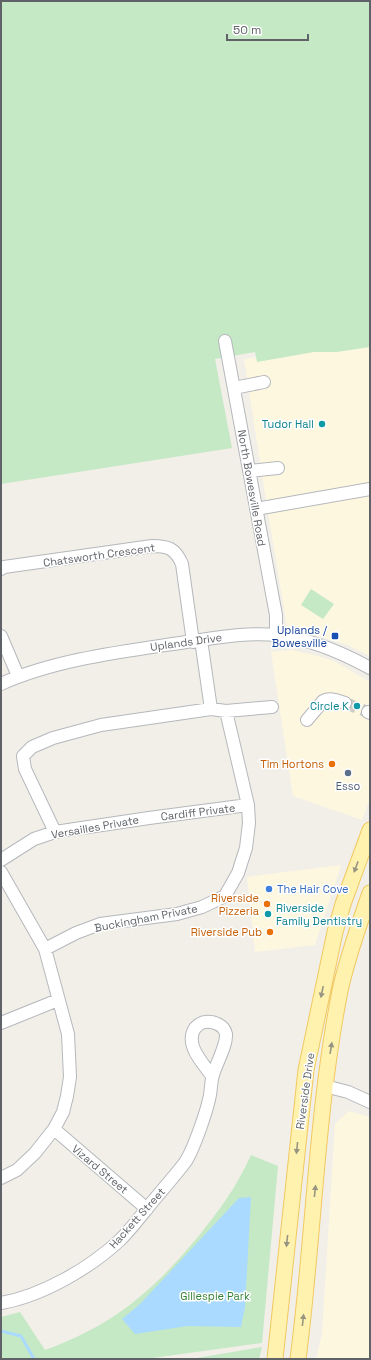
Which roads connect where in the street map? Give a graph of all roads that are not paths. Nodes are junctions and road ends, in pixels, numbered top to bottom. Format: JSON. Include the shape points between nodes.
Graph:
{"nodes":[{"id":1,"x":225,"y":341,"type":"dead end"},
{"id":2,"x":264,"y":382,"type":"dead end"},
{"id":3,"x":234,"y":388,"type":"junction"},
{"id":4,"x":278,"y":468,"type":"dead end"},
{"id":5,"x":249,"y":471,"type":"junction"},
{"id":6,"x":370,"y":489,"type":"edge"},
{"id":7,"x":256,"y":509,"type":"junction"},
{"id":8,"x":1,"y":569,"type":"edge"},
{"id":9,"x":276,"y":635,"type":"junction"},
{"id":10,"x":1,"y":636,"type":"edge"},
{"id":11,"x":197,"y":641,"type":"junction"},
{"id":12,"x":370,"y":668,"type":"edge"},
{"id":13,"x":18,"y":676,"type":"junction"},
{"id":14,"x":1,"y":684,"type":"edge"},
{"id":15,"x":345,"y":703,"type":"tunnel mouth"},
{"id":16,"x":272,"y":707,"type":"dead end"},
{"id":17,"x":211,"y":709,"type":"junction"},
{"id":18,"x":226,"y":710,"type":"junction"},
{"id":19,"x":307,"y":720,"type":"dead end"},
{"id":20,"x":248,"y":806,"type":"junction"},
{"id":21,"x":148,"y":818,"type":"joint"},
{"id":22,"x":370,"y":830,"type":"edge"},
{"id":23,"x":55,"y":832,"type":"junction"},
{"id":24,"x":1,"y":860,"type":"edge"},
{"id":25,"x":1,"y":872,"type":"edge"},
{"id":26,"x":370,"y":893,"type":"edge"},
{"id":27,"x":45,"y":949,"type":"junction"},
{"id":28,"x":58,"y":1000,"type":"junction"},
{"id":29,"x":1,"y":1023,"type":"edge"},
{"id":30,"x":212,"y":1076,"type":"dead end"},
{"id":31,"x":325,"y":1086,"type":"junction"},
{"id":32,"x":370,"y":1102,"type":"edge"},
{"id":33,"x":54,"y":1130,"type":"junction"},
{"id":34,"x":1,"y":1178,"type":"edge"},
{"id":35,"x":147,"y":1209,"type":"junction"},
{"id":36,"x":1,"y":1303,"type":"edge"},
{"id":37,"x":275,"y":1359,"type":"edge"},
{"id":38,"x":298,"y":1359,"type":"edge"}],
"edges":[{"from":1,"to":3,"type":"street","name":"North Bowesville Road"},
{"from":2,"to":3,"type":"street"},
{"from":3,"to":5,"type":"street","name":"North Bowesville Road"},
{"from":4,"to":5,"type":"street"},
{"from":5,"to":7,"type":"street","name":"North Bowesville Road"},
{"from":6,"to":7,"type":"street"},
{"from":7,"to":9,"type":"street","name":"North Bowesville Road","via":[[277,621]]},
{"from":8,"to":11,"type":"street","name":"Chatsworth Crescent","via":[[165,546],[178,555],[182,564]]},
{"from":9,"to":11,"type":"street","name":"Uplands Drive","via":[[226,636]]},
{"from":9,"to":12,"type":"street","name":"Uplands Drive","via":[[326,647]]},
{"from":10,"to":13,"type":"street"},
{"from":11,"to":13,"type":"street","name":"Uplands Drive","via":[[126,651]]},
{"from":11,"to":17,"type":"street"},
{"from":13,"to":14,"type":"street","name":"Uplands Drive"},
{"from":15,"to":19,"type":"street","via":[[327,699]]},
{"from":16,"to":18,"type":"street"},
{"from":17,"to":18,"type":"street"},
{"from":17,"to":23,"type":"street","via":[[101,725],[53,738],[32,747],[23,756],[25,769]]},
{"from":18,"to":20,"type":"street","name":"Buckingham Private"},
{"from":20,"to":21,"type":"street","name":"Cardiff Private"},
{"from":20,"to":27,"type":"street","name":"Buckingham Private","via":[[246,848],[238,873],[225,896],[202,907],[177,914],[100,924]]},
{"from":21,"to":23,"type":"street","name":"Versailles Private"},
{"from":22,"to":37,"type":"main road","name":"Riverside Drive","one_way":true,"via":[[335,932],[306,1070]]},
{"from":23,"to":24,"type":"street","name":"Versailles Private","via":[[34,839]]},
{"from":25,"to":27,"type":"street"},
{"from":31,"to":26,"type":"main road","name":"Riverside Drive","one_way":true,"via":[[340,990]]},
{"from":27,"to":28,"type":"street"},
{"from":28,"to":29,"type":"street"},
{"from":28,"to":33,"type":"street","via":[[68,1034],[70,1077],[63,1112]]},
{"from":30,"to":35,"type":"street","name":"Hackett Street","via":[[210,1096],[186,1160]]},
{"from":31,"to":32,"type":"street","via":[[348,1092]]},
{"from":38,"to":31,"type":"main road","name":"Riverside Drive","one_way":true},
{"from":33,"to":34,"type":"street","via":[[17,1170]]},
{"from":33,"to":35,"type":"street","name":"Vizard Street"},
{"from":35,"to":36,"type":"street","name":"Hackett Street","via":[[106,1252],[60,1283]]}]}
